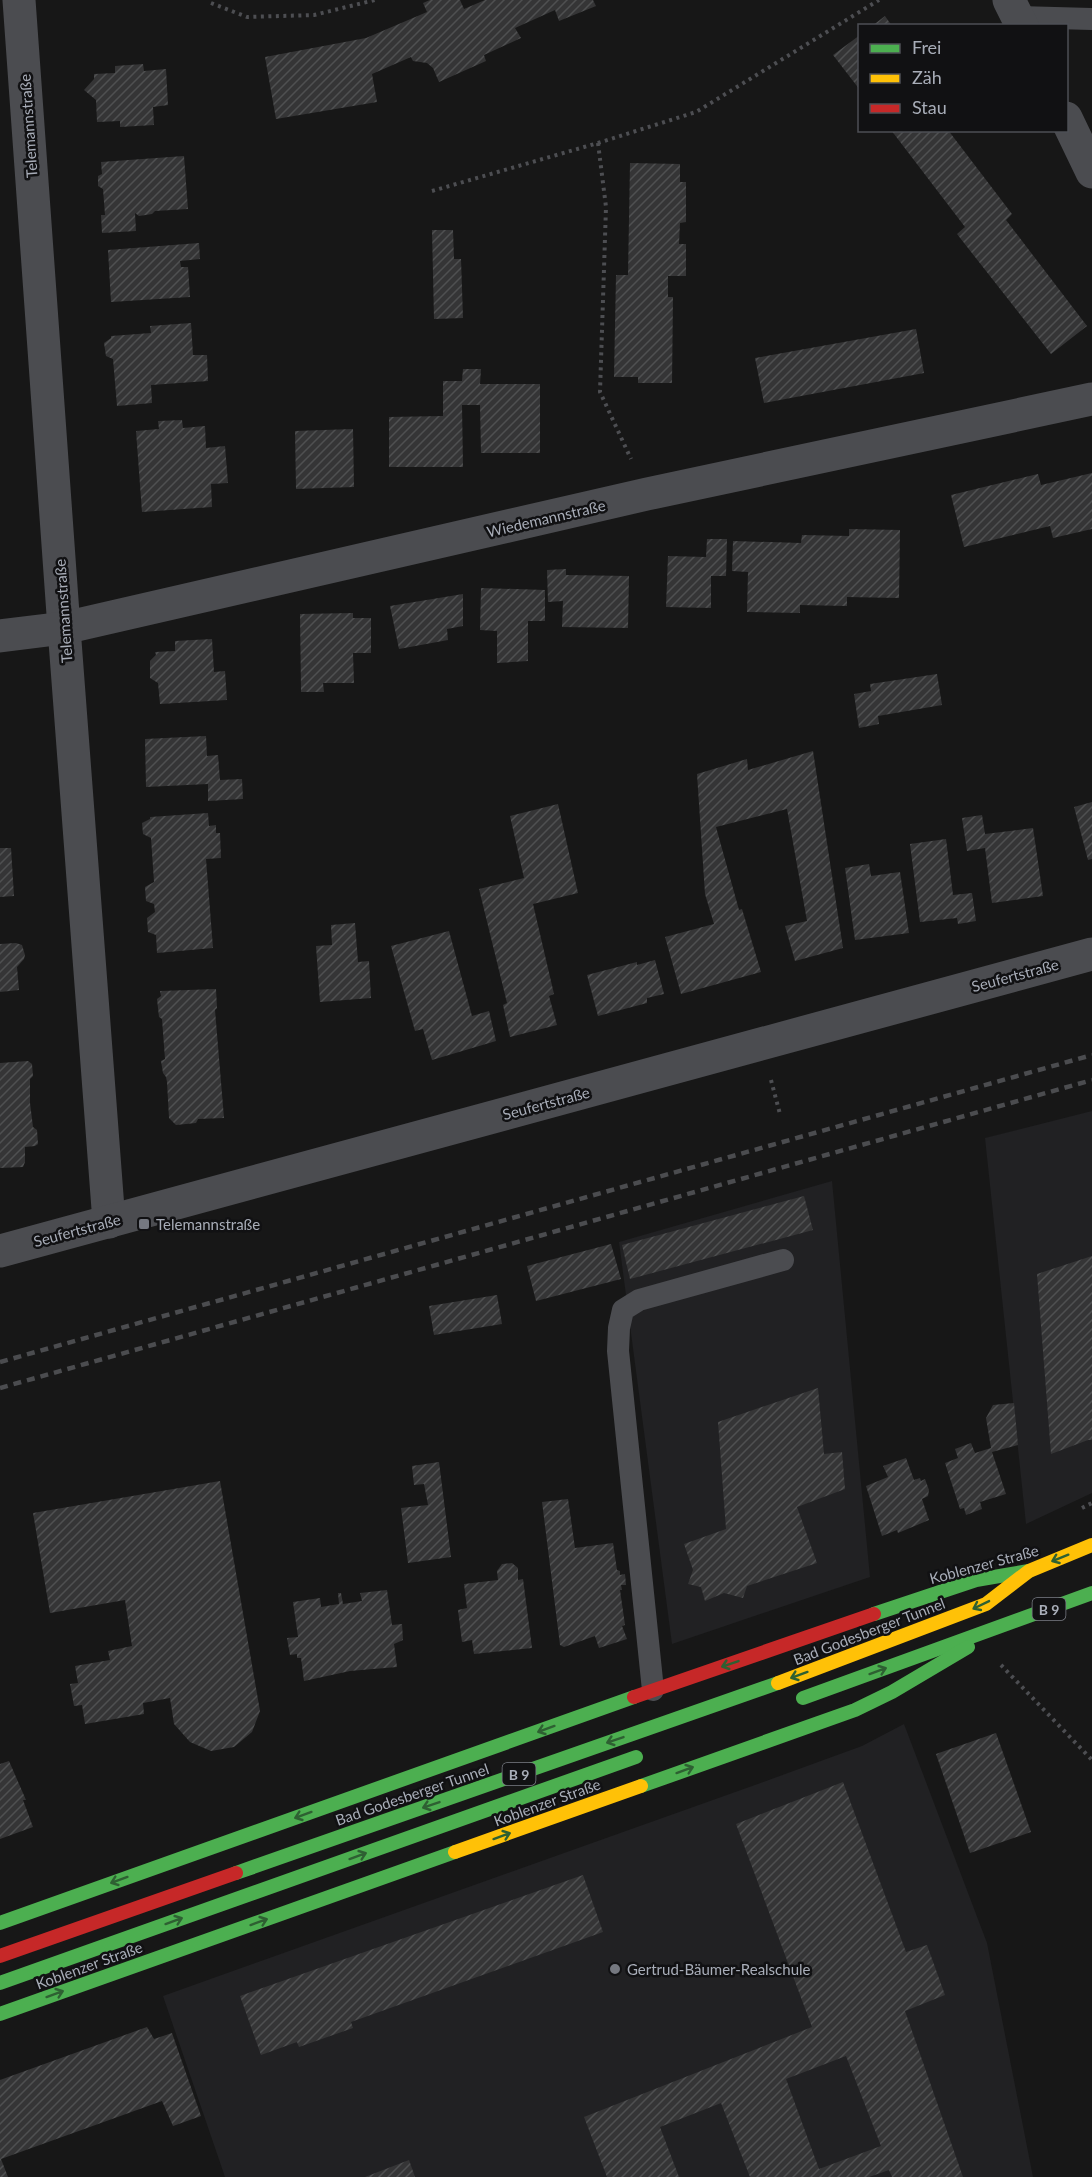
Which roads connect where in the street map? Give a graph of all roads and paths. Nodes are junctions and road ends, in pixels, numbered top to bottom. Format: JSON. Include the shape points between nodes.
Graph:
{"nodes":[{"id":1,"x":375,"y":0,"type":"edge"},
{"id":2,"x":879,"y":0,"type":"edge"},
{"id":3,"x":211,"y":3,"type":"dead end"},
{"id":4,"x":13,"y":9,"type":"edge"},
{"id":5,"x":1016,"y":14,"type":"edge"},
{"id":6,"x":1092,"y":19,"type":"edge"},
{"id":7,"x":1068,"y":122,"type":"edge"},
{"id":8,"x":598,"y":143,"type":"junction"},
{"id":9,"x":1092,"y":172,"type":"edge"},
{"id":10,"x":432,"y":190,"type":"dead end"},
{"id":11,"x":1092,"y":399,"type":"edge"},
{"id":12,"x":647,"y":494,"type":"junction"},
{"id":13,"x":64,"y":628,"type":"junction"},
{"id":14,"x":0,"y":636,"type":"edge"},
{"id":15,"x":1092,"y":954,"type":"edge"},
{"id":16,"x":109,"y":1221,"type":"junction"},
{"id":17,"x":0,"y":1251,"type":"edge"},
{"id":18,"x":783,"y":1260,"type":"dead end"},
{"id":19,"x":1092,"y":1545,"type":"edge"},
{"id":20,"x":1029,"y":1571,"type":"junction"},
{"id":21,"x":1092,"y":1593,"type":"edge"},
{"id":22,"x":1006,"y":1625,"type":"junction"},
{"id":23,"x":998,"y":1662,"type":"dead end"},
{"id":24,"x":653,"y":1690,"type":"junction"},
{"id":25,"x":791,"y":1702,"type":"dead end"},
{"id":26,"x":644,"y":1754,"type":"dead end"},
{"id":27,"x":1092,"y":1760,"type":"edge"},
{"id":28,"x":0,"y":1923,"type":"edge"},
{"id":29,"x":0,"y":1956,"type":"edge"},
{"id":30,"x":0,"y":1983,"type":"edge"},
{"id":31,"x":0,"y":2014,"type":"edge"}],
"edges":[{"from":1,"to":3,"type":"path","via":[[314,15],[247,17]]},
{"from":2,"to":8,"type":"path","via":[[696,112]]},
{"from":4,"to":13,"type":"street","name":"Telemannstraße"},
{"from":5,"to":6,"type":"lane"},
{"from":7,"to":9,"type":"street"},
{"from":8,"to":10,"type":"path"},
{"from":8,"to":12,"type":"path","via":[[606,207],[600,392]]},
{"from":11,"to":12,"type":"street","name":"Wiedemannstraße"},
{"from":12,"to":13,"type":"street","name":"Wiedemannstraße"},
{"from":13,"to":14,"type":"street","name":"Wiedemannstraße"},
{"from":13,"to":16,"type":"street","name":"Telemannstraße"},
{"from":15,"to":16,"type":"street","name":"Seufertstraße"},
{"from":16,"to":17,"type":"street","name":"Seufertstraße"},
{"from":18,"to":24,"type":"lane","via":[[639,1300],[623,1310],[618,1351]]},
{"from":19,"to":20,"type":"main road","name":"Koblenzer Straße","number":"B 9","one_way":true},
{"from":20,"to":24,"type":"main road","name":"Koblenzer Straße","one_way":true,"via":[[976,1580]]},
{"from":20,"to":29,"type":"main road","name":"Bad Godesberger Tunnel","number":"B 9","one_way":true,"via":[[986,1604],[803,1674]]},
{"from":21,"to":22,"type":"main road","name":"Koblenzer Straße","number":"B 9"},
{"from":25,"to":22,"type":"main road","number":"B 9","one_way":true},
{"from":31,"to":22,"type":"main road","name":"Koblenzer Straße","one_way":true,"via":[[855,1710]]},
{"from":23,"to":27,"type":"path"},
{"from":24,"to":28,"type":"main road","name":"Koblenzer Straße","one_way":true},
{"from":30,"to":26,"type":"main road","number":"B 9","one_way":true}]}
